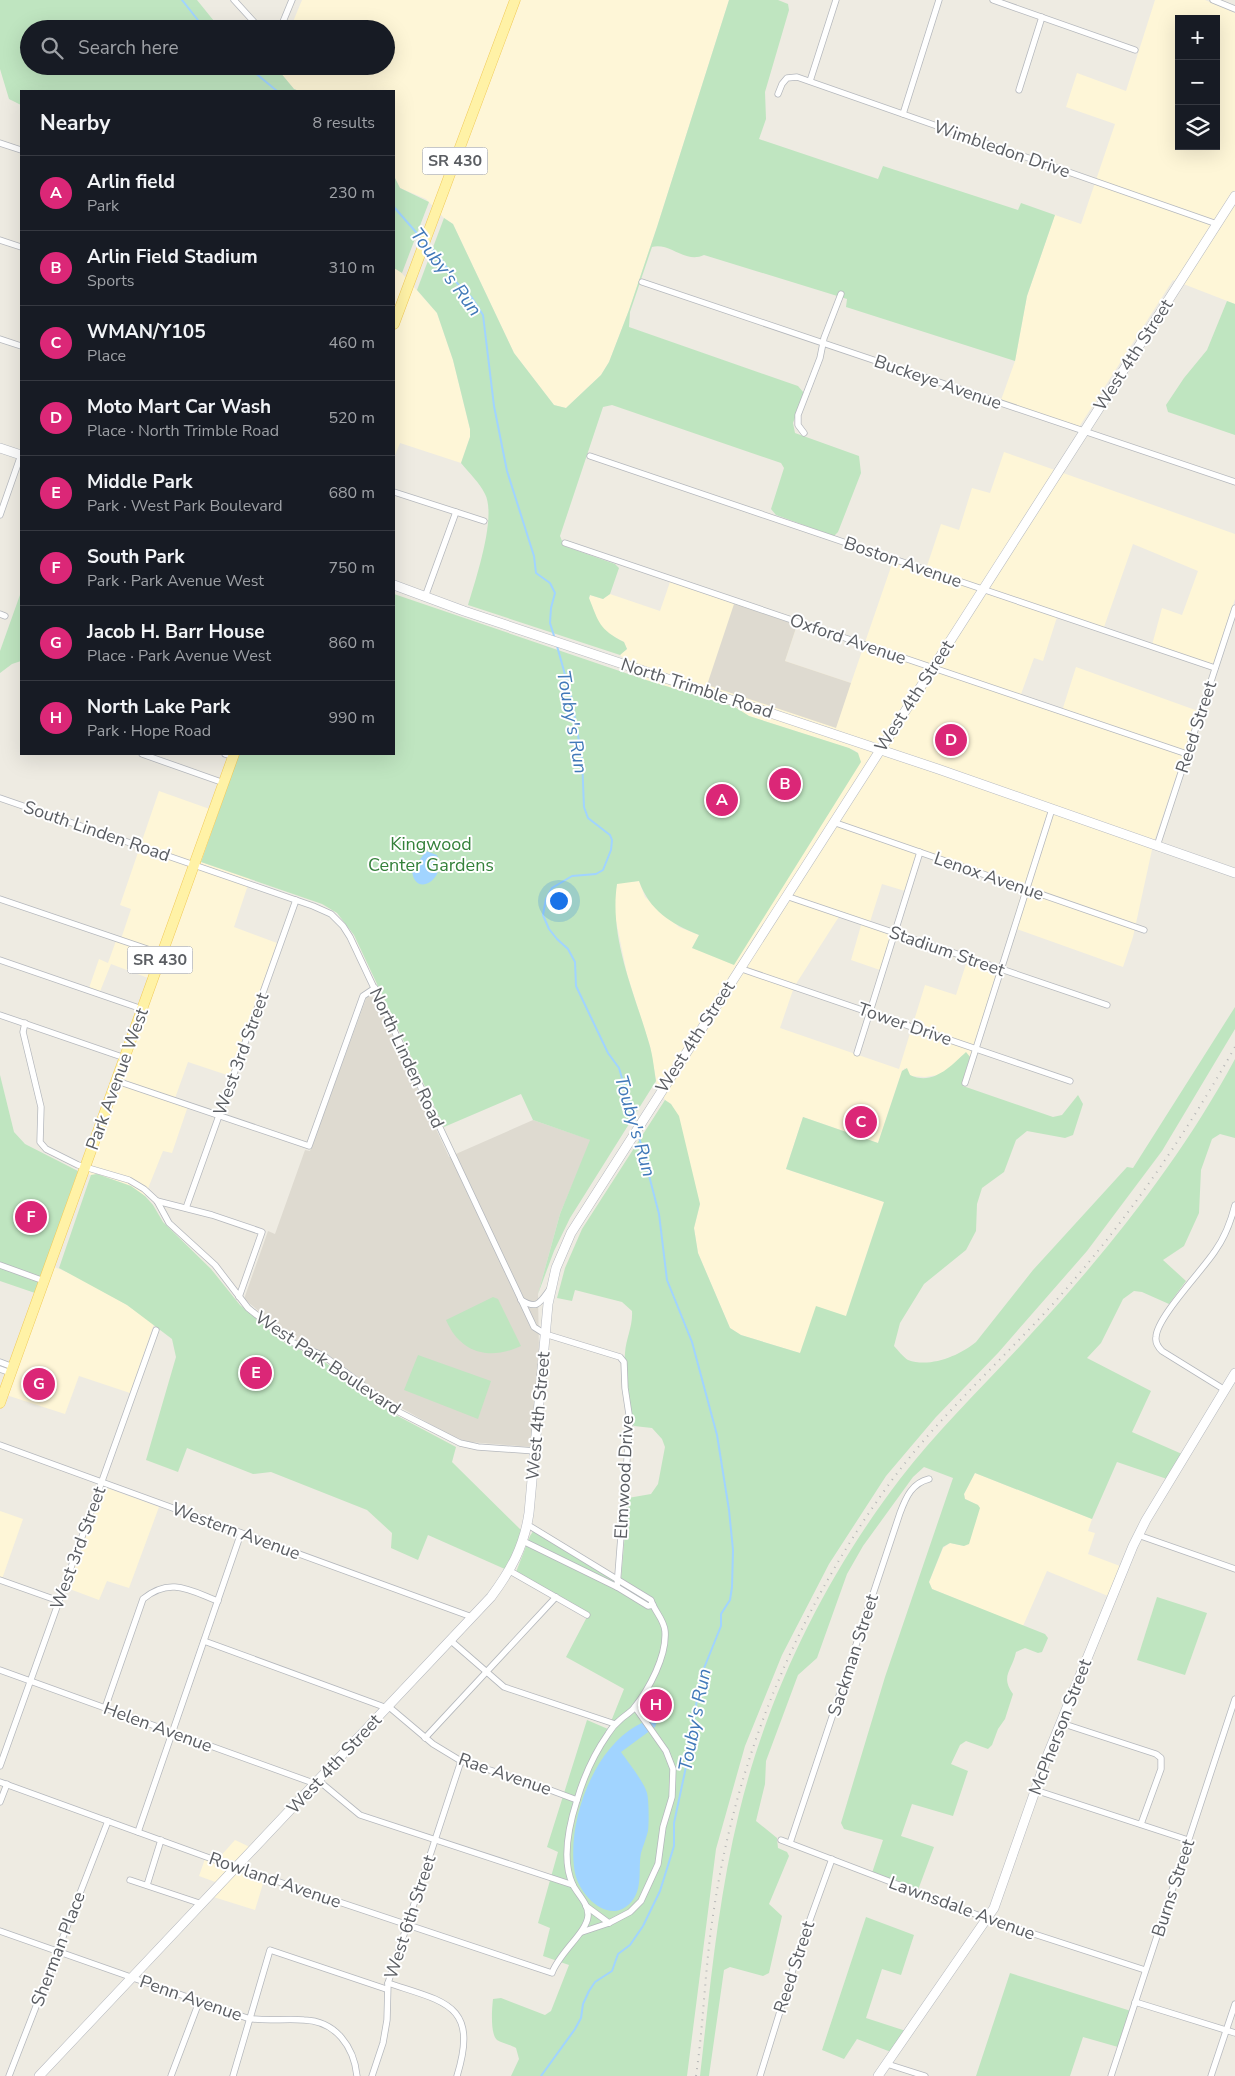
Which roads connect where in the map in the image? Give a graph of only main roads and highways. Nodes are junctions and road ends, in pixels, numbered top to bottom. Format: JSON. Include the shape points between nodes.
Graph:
{"nodes":[{"id":1,"x":515,"y":0,"type":"edge"},
{"id":2,"x":1235,"y":196,"type":"edge"},
{"id":3,"x":395,"y":321,"type":"edge"},
{"id":4,"x":0,"y":448,"type":"edge"},
{"id":5,"x":20,"y":455,"type":"edge"},
{"id":6,"x":395,"y":585,"type":"edge"},
{"id":7,"x":879,"y":750,"type":"junction"},
{"id":8,"x":231,"y":755,"type":"edge"},
{"id":9,"x":1235,"y":873,"type":"edge"},
{"id":10,"x":1235,"y":1373,"type":"edge"},
{"id":11,"x":0,"y":1404,"type":"edge"},
{"id":12,"x":38,"y":2076,"type":"edge"},
{"id":13,"x":878,"y":2076,"type":"edge"}],
"edges":[{"from":1,"to":3,"type":"main road","number":"SR 430"},
{"from":2,"to":7,"type":"main road","name":"West 4th Street"},
{"from":4,"to":5,"type":"main road"},
{"from":6,"to":7,"type":"main road","name":"North Trimble Road"},
{"from":7,"to":9,"type":"main road","name":"North Trimble Road"},
{"from":7,"to":12,"type":"main road","name":"West 4th Street","via":[[617,1159],[560,1257],[551,1288],[545,1334],[528,1525],[512,1568],[491,1597]]},
{"from":8,"to":11,"type":"main road","name":"Park Avenue West","number":"SR 430","via":[[224,783]]},
{"from":10,"to":13,"type":"main road","name":"McPherson Street","via":[[1138,1535],[1035,1790],[994,1908]]}]}
